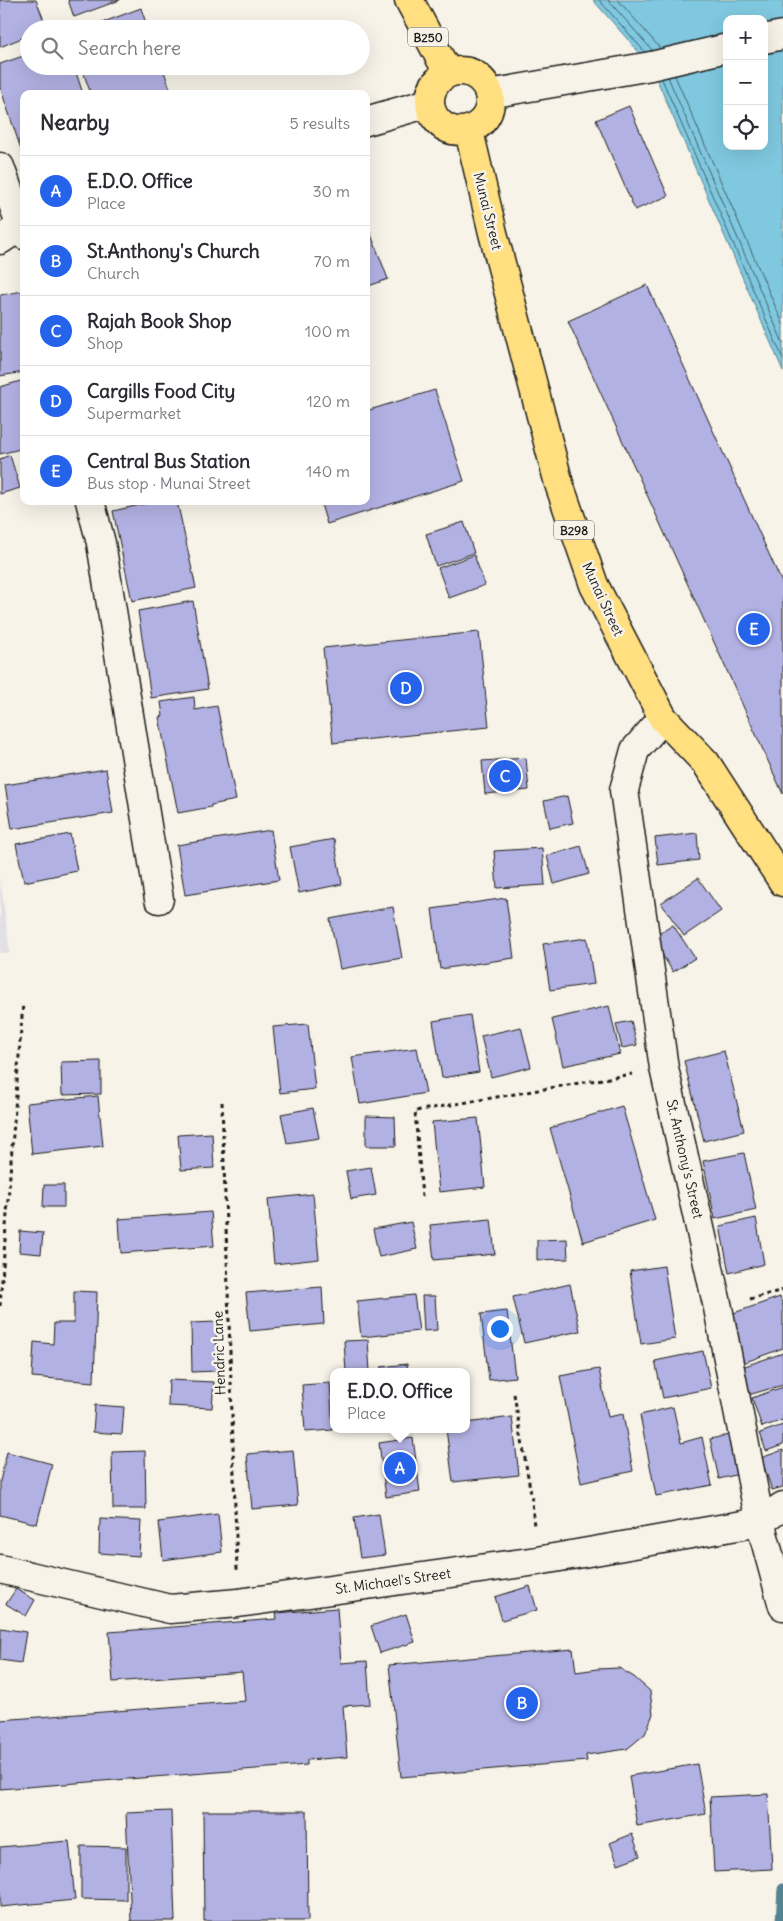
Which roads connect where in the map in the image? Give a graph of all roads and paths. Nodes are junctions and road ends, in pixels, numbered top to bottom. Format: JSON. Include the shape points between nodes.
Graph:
{"nodes":[{"id":1,"x":409,"y":0,"type":"edge"},
{"id":2,"x":783,"y":35,"type":"edge"},
{"id":3,"x":768,"y":38,"type":"edge"},
{"id":4,"x":723,"y":49,"type":"edge"},
{"id":5,"x":448,"y":73,"type":"junction"},
{"id":6,"x":489,"y":94,"type":"junction"},
{"id":7,"x":429,"y":103,"type":"junction"},
{"id":8,"x":370,"y":120,"type":"edge"},
{"id":9,"x":469,"y":131,"type":"junction"},
{"id":10,"x":0,"y":167,"type":"edge"},
{"id":11,"x":17,"y":231,"type":"edge"},
{"id":12,"x":91,"y":505,"type":"edge"},
{"id":13,"x":663,"y":718,"type":"junction"},
{"id":14,"x":783,"y":882,"type":"edge"},
{"id":15,"x":159,"y":899,"type":"dead end"},
{"id":16,"x":24,"y":1003,"type":"dead end"},
{"id":17,"x":664,"y":1068,"type":"junction"},
{"id":18,"x":222,"y":1102,"type":"dead end"},
{"id":19,"x":422,"y":1197,"type":"dead end"},
{"id":20,"x":0,"y":1306,"type":"edge"},
{"id":21,"x":514,"y":1394,"type":"dead end"},
{"id":22,"x":783,"y":1506,"type":"edge"},
{"id":23,"x":760,"y":1522,"type":"junction"},
{"id":24,"x":537,"y":1561,"type":"junction"},
{"id":25,"x":0,"y":1569,"type":"edge"},
{"id":26,"x":238,"y":1603,"type":"junction"},
{"id":27,"x":783,"y":1606,"type":"edge"}],
"edges":[{"from":1,"to":5,"type":"main road","number":"B250"},
{"from":2,"to":3,"type":"street"},
{"from":4,"to":6,"type":"street","via":[[651,66]]},
{"from":5,"to":6,"type":"main road","via":[[473,74],[484,82]]},
{"from":5,"to":7,"type":"main road","via":[[437,80]]},
{"from":6,"to":9,"type":"main road","via":[[490,110],[482,123]]},
{"from":7,"to":8,"type":"street"},
{"from":7,"to":9,"type":"main road","via":[[433,116],[443,127],[455,132]]},
{"from":9,"to":13,"type":"main road","name":"Munai Street","number":"B298","via":[[536,400],[568,510],[594,585]]},
{"from":10,"to":11,"type":"street"},
{"from":12,"to":15,"type":"street","via":[[101,544]]},
{"from":13,"to":14,"type":"main road","name":"Munai Street","number":"B298","via":[[706,763]]},
{"from":13,"to":17,"type":"street","name":"St. Anthony's Street","via":[[635,750],[624,790]]},
{"from":16,"to":20,"type":"path"},
{"from":17,"to":19,"type":"path","via":[[415,1111]]},
{"from":17,"to":23,"type":"street","name":"St. Anthony's Street","via":[[718,1308]]},
{"from":18,"to":26,"type":"path","name":"Hendric Lane"},
{"from":21,"to":24,"type":"path","via":[[532,1500]]},
{"from":22,"to":23,"type":"street","name":"St. Michael's Street"},
{"from":23,"to":24,"type":"street","name":"St. Michael's Street"},
{"from":23,"to":27,"type":"street","name":"St. Anthony's Street"},
{"from":24,"to":26,"type":"street","name":"St. Michael's Street"},
{"from":25,"to":26,"type":"street","name":"St. Michael's Street","via":[[170,1609]]}]}
